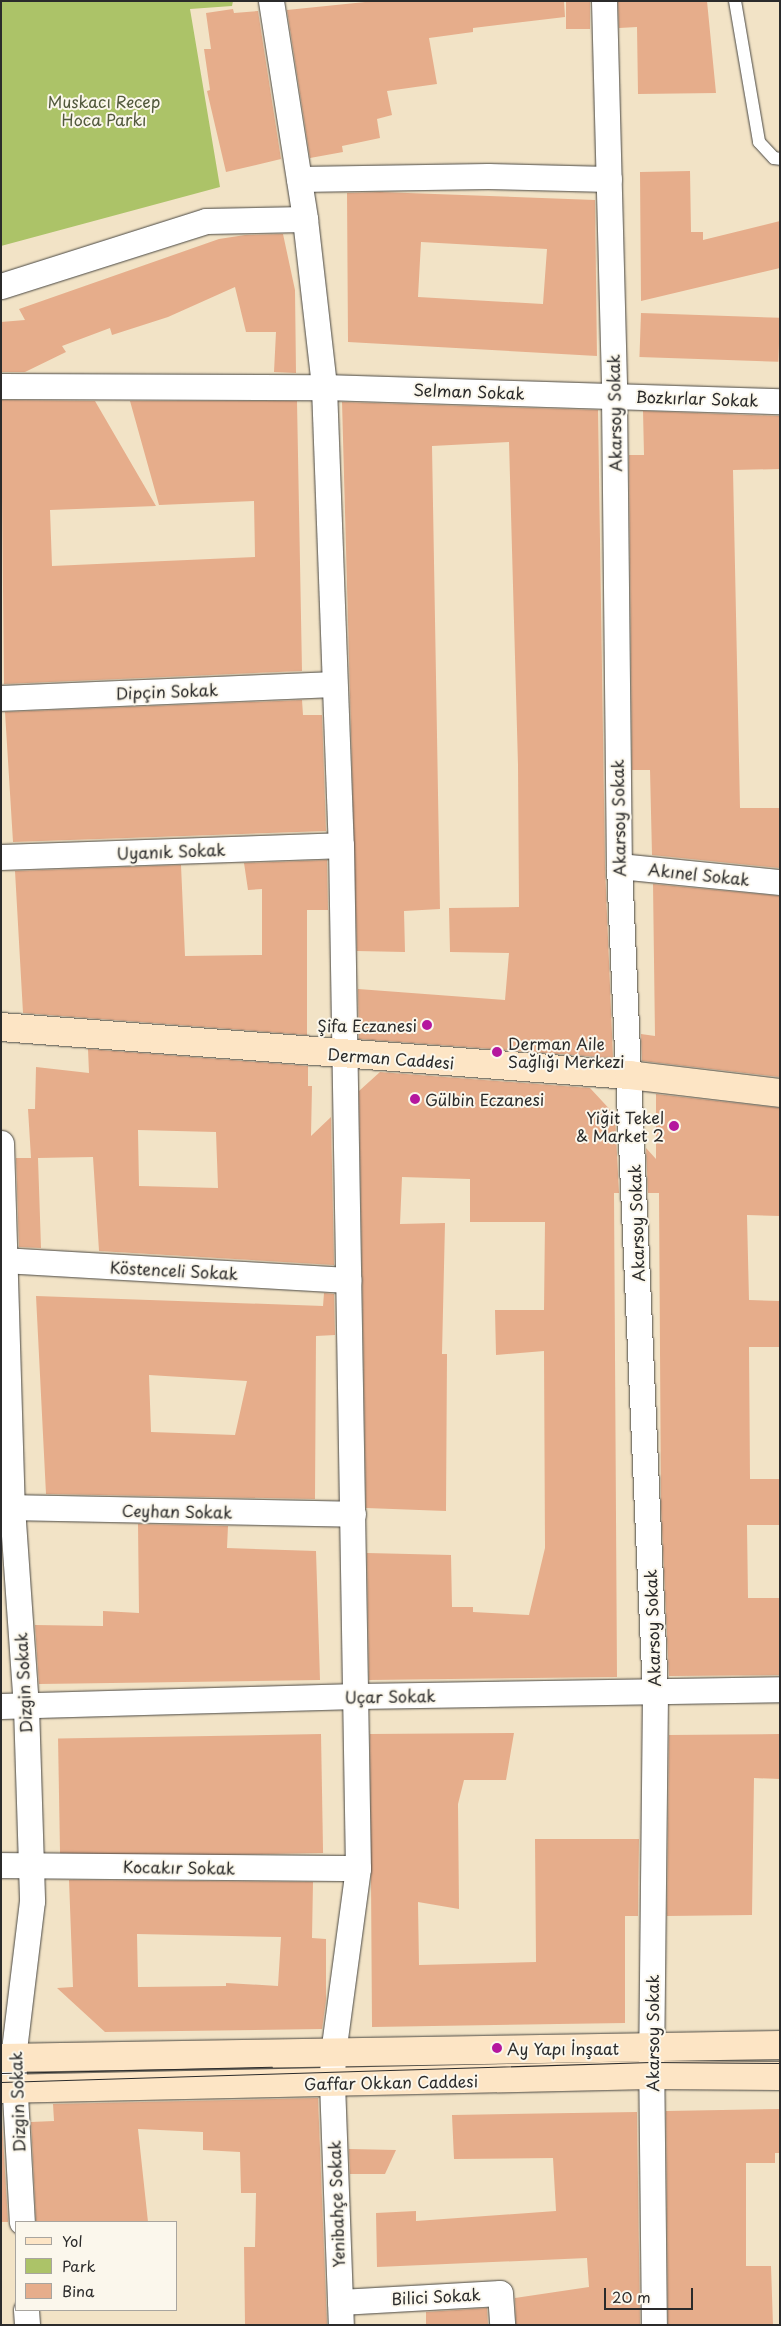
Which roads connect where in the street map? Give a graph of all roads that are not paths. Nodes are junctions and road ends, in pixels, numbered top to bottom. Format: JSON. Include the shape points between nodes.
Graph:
{"nodes":[{"id":1,"x":271,"y":1,"type":"edge"},
{"id":2,"x":604,"y":1,"type":"edge"},
{"id":3,"x":735,"y":1,"type":"edge"},
{"id":4,"x":780,"y":159,"type":"edge"},
{"id":5,"x":299,"y":180,"type":"junction"},
{"id":6,"x":609,"y":180,"type":"junction"},
{"id":7,"x":305,"y":219,"type":"junction"},
{"id":8,"x":1,"y":286,"type":"edge"},
{"id":9,"x":1,"y":386,"type":"edge"},
{"id":10,"x":324,"y":387,"type":"junction"},
{"id":11,"x":614,"y":396,"type":"junction"},
{"id":12,"x":780,"y":401,"type":"edge"},
{"id":13,"x":334,"y":684,"type":"junction"},
{"id":14,"x":1,"y":698,"type":"edge"},
{"id":15,"x":341,"y":845,"type":"junction"},
{"id":16,"x":1,"y":857,"type":"edge"},
{"id":17,"x":619,"y":866,"type":"junction"},
{"id":18,"x":780,"y":882,"type":"edge"},
{"id":19,"x":1,"y":1027,"type":"edge"},
{"id":20,"x":342,"y":1054,"type":"junction"},
{"id":21,"x":629,"y":1074,"type":"junction"},
{"id":22,"x":780,"y":1093,"type":"edge"},
{"id":23,"x":1,"y":1142,"type":"edge"},
{"id":24,"x":3,"y":1260,"type":"edge"},
{"id":25,"x":348,"y":1280,"type":"junction"},
{"id":26,"x":7,"y":1507,"type":"edge"},
{"id":27,"x":353,"y":1514,"type":"junction"},
{"id":28,"x":780,"y":1689,"type":"edge"},
{"id":29,"x":655,"y":1693,"type":"junction"},
{"id":30,"x":357,"y":1696,"type":"junction"},
{"id":31,"x":1,"y":1706,"type":"edge"},
{"id":32,"x":26,"y":1707,"type":"junction"},
{"id":33,"x":1,"y":1865,"type":"edge"},
{"id":34,"x":29,"y":1866,"type":"junction"},
{"id":35,"x":358,"y":1868,"type":"junction"},
{"id":36,"x":780,"y":2045,"type":"edge"},
{"id":37,"x":651,"y":2047,"type":"junction"},
{"id":38,"x":333,"y":2052,"type":"junction"},
{"id":39,"x":7,"y":2058,"type":"edge"},
{"id":40,"x":651,"y":2075,"type":"junction"},
{"id":41,"x":780,"y":2076,"type":"edge"},
{"id":42,"x":332,"y":2083,"type":"junction"},
{"id":43,"x":9,"y":2089,"type":"edge"},
{"id":44,"x":22,"y":2221,"type":"edge"},
{"id":45,"x":26,"y":2311,"type":"edge"},
{"id":46,"x":341,"y":2313,"type":"edge"},
{"id":47,"x":27,"y":2325,"type":"edge"},
{"id":48,"x":502,"y":2325,"type":"edge"},
{"id":49,"x":654,"y":2325,"type":"edge"}],
"edges":[{"from":1,"to":5,"type":"street","name":"Yenibahçe Sokak"},
{"from":2,"to":6,"type":"street","name":"Akarsoy Sokak"},
{"from":3,"to":4,"type":"lane","via":[[759,142],[774,158]]},
{"from":5,"to":6,"type":"street","via":[[488,176]]},
{"from":5,"to":7,"type":"street","name":"Yenibahçe Sokak"},
{"from":6,"to":11,"type":"street","name":"Akarsoy Sokak"},
{"from":7,"to":8,"type":"street","via":[[206,221]]},
{"from":7,"to":10,"type":"street","name":"Yenibahçe Sokak"},
{"from":9,"to":10,"type":"street","name":"Selman Sokak"},
{"from":10,"to":11,"type":"street","name":"Selman Sokak"},
{"from":10,"to":13,"type":"street","name":"Yenibahçe Sokak"},
{"from":11,"to":12,"type":"street","name":"Bozkırlar Sokak"},
{"from":11,"to":17,"type":"street","name":"Akarsoy Sokak"},
{"from":13,"to":14,"type":"street","name":"Dipçin Sokak"},
{"from":13,"to":15,"type":"street","name":"Yenibahçe Sokak"},
{"from":15,"to":16,"type":"street","name":"Uyanık Sokak"},
{"from":15,"to":20,"type":"street","name":"Yenibahçe Sokak"},
{"from":17,"to":18,"type":"street","name":"Akınel Sokak"},
{"from":17,"to":21,"type":"street","name":"Akarsoy Sokak"},
{"from":19,"to":20,"type":"main road","name":"Derman Caddesi"},
{"from":20,"to":21,"type":"main road","name":"Derman Caddesi"},
{"from":20,"to":25,"type":"street","name":"Yenibahçe Sokak"},
{"from":21,"to":22,"type":"main road","name":"Derman Caddesi"},
{"from":21,"to":29,"type":"street","name":"Akarsoy Sokak"},
{"from":23,"to":24,"type":"street","name":"Dizgin Sokak"},
{"from":24,"to":25,"type":"street","name":"Köstenceli Sokak"},
{"from":24,"to":26,"type":"street","name":"Dizgin Sokak"},
{"from":25,"to":27,"type":"street","name":"Yenibahçe Sokak"},
{"from":26,"to":27,"type":"street","name":"Ceyhan Sokak"},
{"from":26,"to":32,"type":"street","name":"Dizgin Sokak"},
{"from":27,"to":30,"type":"street","name":"Yenibahçe Sokak"},
{"from":28,"to":29,"type":"street","name":"Uçar Sokak"},
{"from":29,"to":30,"type":"street","name":"Uçar Sokak"},
{"from":29,"to":37,"type":"street","name":"Akarsoy Sokak"},
{"from":30,"to":32,"type":"street","name":"Uçar Sokak"},
{"from":30,"to":35,"type":"street","name":"Yenibahçe Sokak"},
{"from":31,"to":32,"type":"street","name":"Uçar Sokak"},
{"from":32,"to":34,"type":"street","name":"Dizgin Sokak"},
{"from":33,"to":34,"type":"street","name":"Kocakır Sokak"},
{"from":34,"to":35,"type":"street","name":"Kocakır Sokak"},
{"from":34,"to":39,"type":"street","name":"Dizgin Sokak","via":[[32,1901]]},
{"from":35,"to":38,"type":"street","name":"Yenibahçe Sokak"},
{"from":36,"to":37,"type":"main road","name":"Gaffar Okkan Caddesi"},
{"from":37,"to":38,"type":"main road","name":"Gaffar Okkan Caddesi"},
{"from":37,"to":40,"type":"street","name":"Akarsoy Sokak"},
{"from":38,"to":39,"type":"main road","name":"Gaffar Okkan Caddesi"},
{"from":38,"to":42,"type":"street","name":"Yenibahçe Sokak"},
{"from":39,"to":43,"type":"street","name":"Dizgin Sokak"},
{"from":40,"to":41,"type":"main road","name":"Gaffar Okkan Caddesi"},
{"from":40,"to":42,"type":"main road","name":"Gaffar Okkan Caddesi"},
{"from":40,"to":49,"type":"street","name":"Akarsoy Sokak"},
{"from":42,"to":43,"type":"main road","name":"Gaffar Okkan Caddesi"},
{"from":42,"to":46,"type":"street","name":"Yenibahçe Sokak"},
{"from":43,"to":44,"type":"street","name":"Dizgin Sokak"},
{"from":45,"to":47,"type":"street"},
{"from":46,"to":48,"type":"street","name":"Bilici Sokak","via":[[500,2293]]}]}
